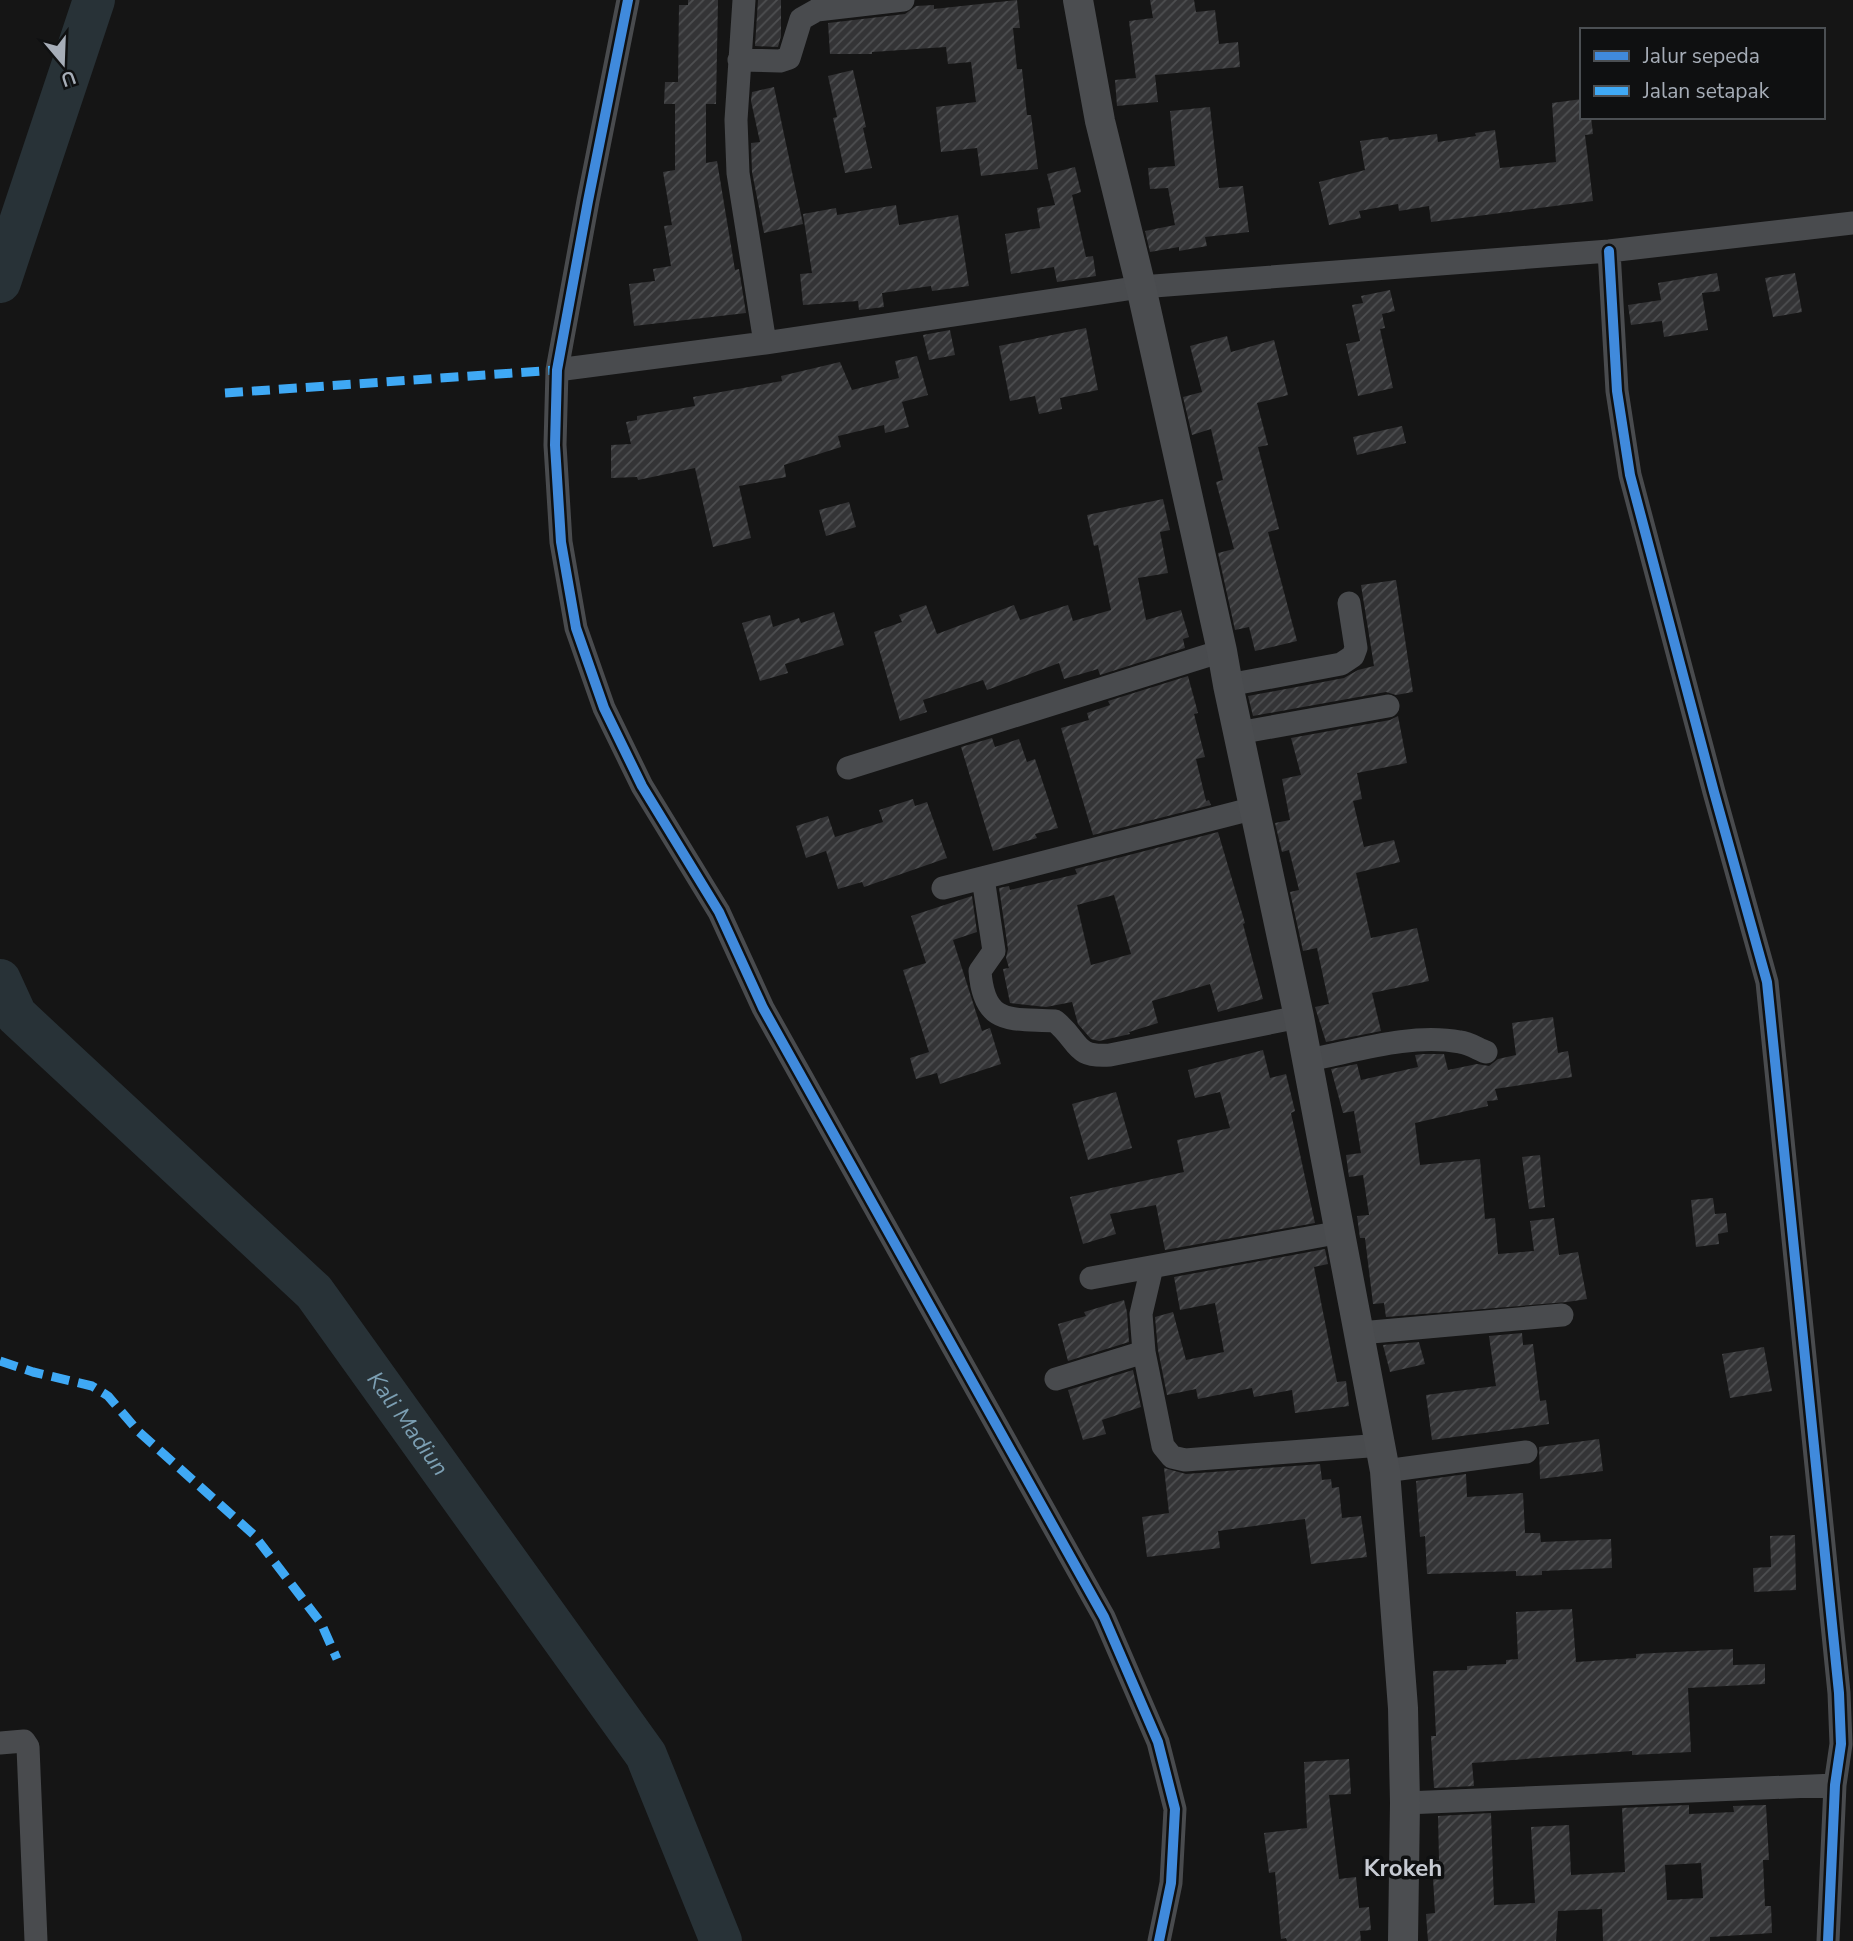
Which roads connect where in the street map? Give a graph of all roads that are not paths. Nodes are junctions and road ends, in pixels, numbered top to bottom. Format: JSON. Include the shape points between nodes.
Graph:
{"nodes":[{"id":1,"x":628,"y":0,"type":"edge"},
{"id":2,"x":744,"y":0,"type":"edge"},
{"id":3,"x":903,"y":0,"type":"edge"},
{"id":4,"x":1078,"y":0,"type":"edge"},
{"id":5,"x":739,"y":60,"type":"junction"},
{"id":6,"x":1853,"y":223,"type":"edge"},
{"id":7,"x":1609,"y":251,"type":"junction"},
{"id":8,"x":1141,"y":287,"type":"junction"},
{"id":9,"x":765,"y":343,"type":"junction"},
{"id":10,"x":557,"y":370,"type":"junction"},
{"id":11,"x":1349,"y":603,"type":"dead end"},
{"id":12,"x":1222,"y":651,"type":"junction"},
{"id":13,"x":1228,"y":685,"type":"junction"},
{"id":14,"x":1388,"y":706,"type":"dead end"},
{"id":15,"x":1238,"y":733,"type":"junction"},
{"id":16,"x":848,"y":768,"type":"dead end"},
{"id":17,"x":1255,"y":808,"type":"junction"},
{"id":18,"x":983,"y":878,"type":"junction"},
{"id":19,"x":943,"y":888,"type":"dead end"},
{"id":20,"x":1299,"y":1017,"type":"junction"},
{"id":21,"x":1486,"y":1052,"type":"dead end"},
{"id":22,"x":1308,"y":1060,"type":"junction"},
{"id":23,"x":1341,"y":1232,"type":"junction"},
{"id":24,"x":1152,"y":1267,"type":"junction"},
{"id":25,"x":1091,"y":1278,"type":"dead end"},
{"id":26,"x":1562,"y":1315,"type":"dead end"},
{"id":27,"x":1360,"y":1333,"type":"junction"},
{"id":28,"x":1144,"y":1352,"type":"junction"},
{"id":29,"x":1056,"y":1379,"type":"dead end"},
{"id":30,"x":1526,"y":1452,"type":"dead end"},
{"id":31,"x":1384,"y":1458,"type":"junction"},
{"id":32,"x":0,"y":1743,"type":"edge"},
{"id":33,"x":1835,"y":1785,"type":"junction"},
{"id":34,"x":1405,"y":1803,"type":"junction"},
{"id":35,"x":36,"y":1941,"type":"edge"},
{"id":36,"x":1159,"y":1941,"type":"edge"},
{"id":37,"x":1403,"y":1941,"type":"edge"},
{"id":38,"x":1828,"y":1941,"type":"edge"}],
"edges":[{"from":1,"to":10,"type":"street"},
{"from":2,"to":5,"type":"street"},
{"from":3,"to":5,"type":"street","via":[[817,10],[802,19],[789,58]]},
{"from":4,"to":8,"type":"main road","via":[[1100,121]]},
{"from":5,"to":9,"type":"street","via":[[738,173]]},
{"from":6,"to":7,"type":"street"},
{"from":7,"to":8,"type":"street"},
{"from":7,"to":33,"type":"street","via":[[1617,391],[1630,475],[1767,982],[1839,1693],[1841,1744]]},
{"from":8,"to":9,"type":"street"},
{"from":8,"to":12,"type":"main road"},
{"from":9,"to":10,"type":"street"},
{"from":10,"to":36,"type":"street","via":[[555,444],[561,542],[576,628],[604,708],[642,786],[719,912],[763,1008],[1104,1617],[1158,1742],[1175,1809],[1171,1883]]},
{"from":11,"to":13,"type":"street","via":[[1356,648],[1353,656],[1341,664]]},
{"from":12,"to":13,"type":"main road"},
{"from":12,"to":16,"type":"street"},
{"from":13,"to":15,"type":"main road"},
{"from":14,"to":15,"type":"street"},
{"from":15,"to":17,"type":"main road"},
{"from":17,"to":18,"type":"street"},
{"from":17,"to":20,"type":"main road"},
{"from":18,"to":19,"type":"street"},
{"from":18,"to":20,"type":"street","via":[[994,951],[979,971],[987,1002],[1010,1019],[1055,1021],[1083,1052],[1110,1055]]},
{"from":20,"to":22,"type":"main road"},
{"from":21,"to":22,"type":"street","via":[[1463,1042],[1434,1040]]},
{"from":22,"to":23,"type":"main road"},
{"from":23,"to":24,"type":"street"},
{"from":23,"to":27,"type":"main road"},
{"from":24,"to":25,"type":"street"},
{"from":24,"to":28,"type":"street","via":[[1142,1314]]},
{"from":26,"to":27,"type":"street"},
{"from":27,"to":31,"type":"main road"},
{"from":28,"to":29,"type":"street"},
{"from":28,"to":31,"type":"street","via":[[1163,1446],[1172,1457]]},
{"from":30,"to":31,"type":"street"},
{"from":31,"to":34,"type":"main road"},
{"from":32,"to":35,"type":"street","via":[[24,1741],[27,1746]]},
{"from":33,"to":34,"type":"street"},
{"from":33,"to":38,"type":"street"},
{"from":34,"to":37,"type":"main road"}]}
